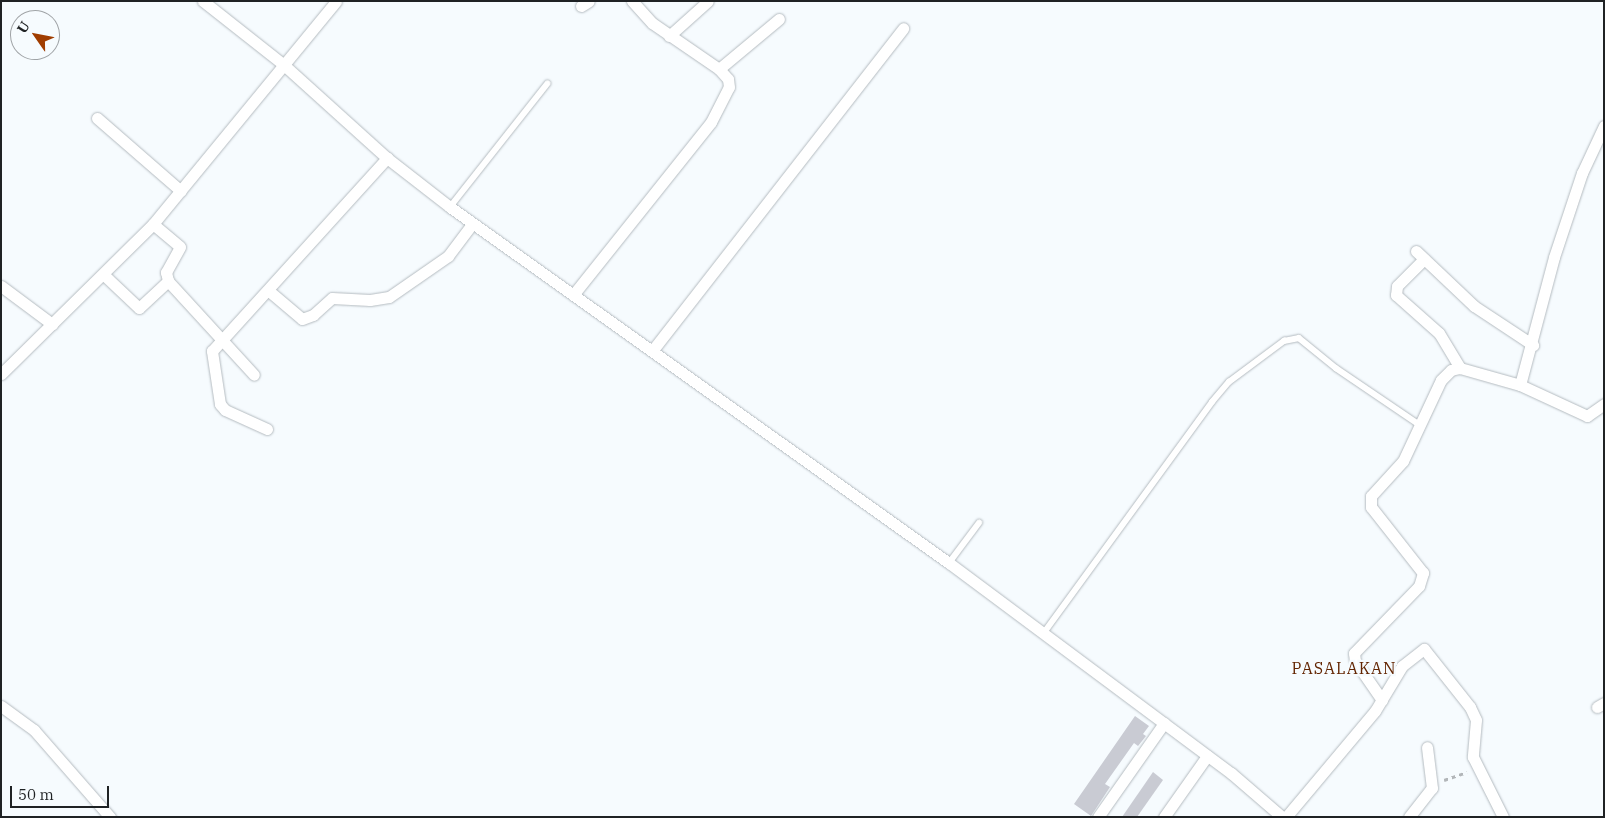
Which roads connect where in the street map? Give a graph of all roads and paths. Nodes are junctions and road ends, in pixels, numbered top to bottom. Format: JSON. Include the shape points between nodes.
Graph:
{"nodes":[{"id":1,"x":203,"y":1,"type":"edge"},
{"id":2,"x":336,"y":1,"type":"edge"},
{"id":3,"x":632,"y":1,"type":"edge"},
{"id":4,"x":708,"y":1,"type":"edge"},
{"id":5,"x":779,"y":19,"type":"dead end"},
{"id":6,"x":903,"y":28,"type":"dead end"},
{"id":7,"x":669,"y":36,"type":"junction"},
{"id":8,"x":284,"y":65,"type":"junction"},
{"id":9,"x":719,"y":69,"type":"junction"},
{"id":10,"x":546,"y":84,"type":"dead end"},
{"id":11,"x":97,"y":118,"type":"dead end"},
{"id":12,"x":1604,"y":126,"type":"edge"},
{"id":13,"x":387,"y":158,"type":"junction"},
{"id":14,"x":181,"y":191,"type":"junction"},
{"id":15,"x":450,"y":207,"type":"junction"},
{"id":16,"x":154,"y":224,"type":"junction"},
{"id":17,"x":472,"y":224,"type":"junction"},
{"id":18,"x":104,"y":275,"type":"junction"},
{"id":19,"x":168,"y":282,"type":"junction"},
{"id":20,"x":1,"y":286,"type":"edge"},
{"id":21,"x":269,"y":291,"type":"junction"},
{"id":22,"x":573,"y":295,"type":"junction"},
{"id":23,"x":52,"y":324,"type":"junction"},
{"id":24,"x":221,"y":340,"type":"junction"},
{"id":25,"x":1532,"y":345,"type":"junction"},
{"id":26,"x":652,"y":351,"type":"junction"},
{"id":27,"x":1460,"y":368,"type":"junction"},
{"id":28,"x":1,"y":374,"type":"edge"},
{"id":29,"x":254,"y":375,"type":"dead end"},
{"id":30,"x":1520,"y":385,"type":"junction"},
{"id":31,"x":1604,"y":404,"type":"edge"},
{"id":32,"x":1420,"y":425,"type":"junction"},
{"id":33,"x":267,"y":429,"type":"dead end"},
{"id":34,"x":978,"y":523,"type":"dead end"},
{"id":35,"x":949,"y":563,"type":"junction"},
{"id":36,"x":1043,"y":634,"type":"junction"},
{"id":37,"x":1382,"y":700,"type":"junction"},
{"id":38,"x":1,"y":706,"type":"edge"},
{"id":39,"x":1164,"y":724,"type":"junction"},
{"id":40,"x":1427,"y":747,"type":"dead end"},
{"id":41,"x":1208,"y":756,"type":"junction"},
{"id":42,"x":1478,"y":769,"type":"junction"},
{"id":43,"x":1432,"y":788,"type":"junction"},
{"id":44,"x":110,"y":817,"type":"edge"},
{"id":45,"x":1098,"y":817,"type":"edge"},
{"id":46,"x":1164,"y":817,"type":"edge"},
{"id":47,"x":1282,"y":817,"type":"edge"},
{"id":48,"x":1286,"y":817,"type":"edge"},
{"id":49,"x":1409,"y":817,"type":"edge"},
{"id":50,"x":1503,"y":817,"type":"edge"}],
"edges":[{"from":1,"to":8,"type":"street"},
{"from":2,"to":8,"type":"street"},
{"from":3,"to":7,"type":"street"},
{"from":4,"to":7,"type":"street"},
{"from":5,"to":9,"type":"street"},
{"from":6,"to":26,"type":"street"},
{"from":7,"to":9,"type":"street"},
{"from":8,"to":13,"type":"street"},
{"from":8,"to":14,"type":"street"},
{"from":9,"to":22,"type":"street","via":[[728,78],[729,87],[711,122]]},
{"from":10,"to":15,"type":"lane"},
{"from":11,"to":14,"type":"street"},
{"from":12,"to":25,"type":"street","via":[[1582,172],[1557,248]]},
{"from":13,"to":15,"type":"street"},
{"from":13,"to":21,"type":"street"},
{"from":14,"to":16,"type":"street"},
{"from":15,"to":17,"type":"street"},
{"from":16,"to":18,"type":"street"},
{"from":16,"to":19,"type":"street","via":[[180,248],[166,272]]},
{"from":17,"to":21,"type":"street","via":[[444,259],[388,297],[370,300],[332,298],[313,315],[302,319]]},
{"from":17,"to":22,"type":"street"},
{"from":18,"to":19,"type":"street","via":[[139,308]]},
{"from":18,"to":23,"type":"street"},
{"from":19,"to":24,"type":"street"},
{"from":20,"to":23,"type":"street"},
{"from":21,"to":24,"type":"street"},
{"from":22,"to":26,"type":"street"},
{"from":23,"to":28,"type":"street"},
{"from":24,"to":29,"type":"street"},
{"from":24,"to":33,"type":"street","via":[[212,351],[220,404],[225,410]]},
{"from":25,"to":27,"type":"street","via":[[1474,306],[1420,255],[1397,286],[1396,295],[1439,333]]},
{"from":25,"to":30,"type":"street"},
{"from":26,"to":35,"type":"street"},
{"from":27,"to":30,"type":"street"},
{"from":27,"to":32,"type":"street","via":[[1451,370],[1441,380]]},
{"from":30,"to":31,"type":"street","via":[[1587,416]]},
{"from":32,"to":36,"type":"lane","via":[[1336,368],[1299,338],[1284,341],[1229,382],[1212,402]]},
{"from":32,"to":37,"type":"street","via":[[1403,461],[1371,496],[1371,507],[1423,573],[1419,586],[1354,653],[1355,661]]},
{"from":34,"to":35,"type":"lane"},
{"from":35,"to":36,"type":"street"},
{"from":36,"to":39,"type":"street"},
{"from":37,"to":42,"type":"street","via":[[1402,666],[1420,650],[1426,650],[1470,707],[1476,720],[1472,745]]},
{"from":37,"to":48,"type":"street"},
{"from":38,"to":44,"type":"street","via":[[34,730]]},
{"from":39,"to":41,"type":"street"},
{"from":39,"to":45,"type":"street"},
{"from":40,"to":43,"type":"street"},
{"from":41,"to":46,"type":"street"},
{"from":41,"to":47,"type":"street"},
{"from":42,"to":43,"type":"path","via":[[1444,780]]},
{"from":42,"to":50,"type":"street"},
{"from":43,"to":49,"type":"street"}]}
